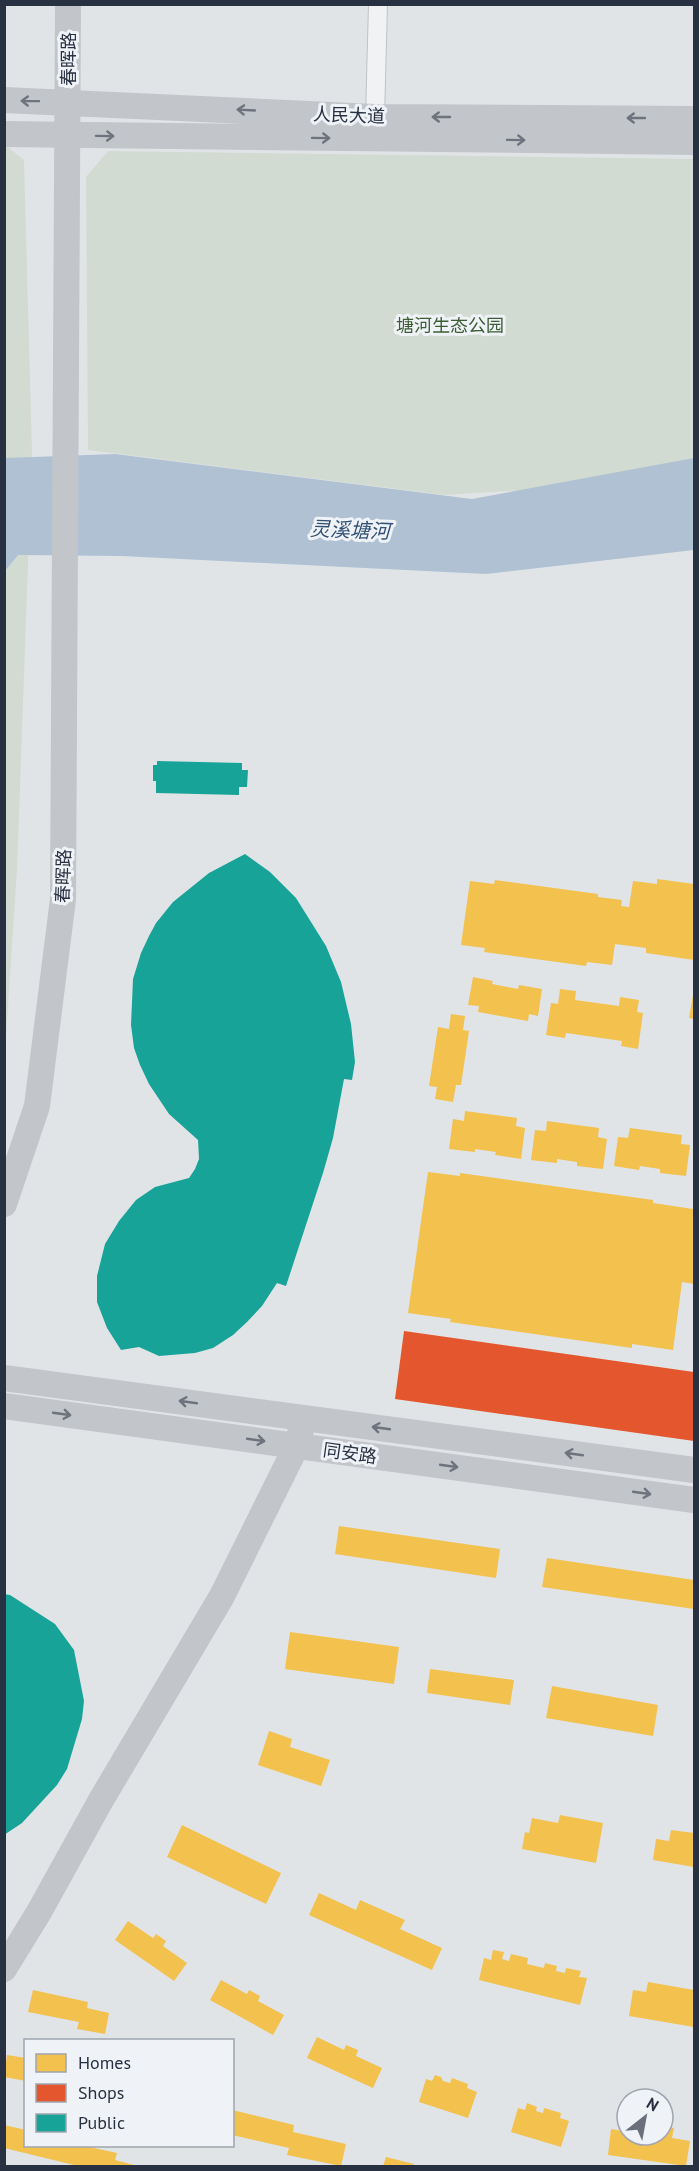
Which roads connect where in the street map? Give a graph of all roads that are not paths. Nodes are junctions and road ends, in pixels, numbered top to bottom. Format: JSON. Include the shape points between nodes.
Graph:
{"nodes":[{"id":1,"x":68,"y":4,"type":"edge"},
{"id":2,"x":378,"y":4,"type":"edge"},
{"id":3,"x":4,"y":100,"type":"edge"},
{"id":4,"x":68,"y":116,"type":"junction"},
{"id":5,"x":375,"y":117,"type":"junction"},
{"id":6,"x":694,"y":119,"type":"edge"},
{"id":7,"x":4,"y":134,"type":"edge"},
{"id":8,"x":694,"y":142,"type":"edge"},
{"id":9,"x":4,"y":1204,"type":"edge"},
{"id":10,"x":4,"y":1378,"type":"edge"},
{"id":11,"x":4,"y":1406,"type":"edge"},
{"id":12,"x":305,"y":1418,"type":"junction"},
{"id":13,"x":297,"y":1445,"type":"junction"},
{"id":14,"x":694,"y":1470,"type":"edge"},
{"id":15,"x":694,"y":1500,"type":"edge"},
{"id":16,"x":4,"y":1968,"type":"edge"}],
"edges":[{"from":1,"to":4,"type":"street","name":"春晖路"},
{"from":2,"to":5,"type":"street"},
{"from":4,"to":3,"type":"street","name":"人民大道","one_way":true},
{"from":5,"to":4,"type":"street","name":"人民大道","one_way":true},
{"from":4,"to":7,"type":"street","name":"人民大道"},
{"from":4,"to":8,"type":"street","name":"人民大道","one_way":true},
{"from":4,"to":9,"type":"street","name":"春晖路","via":[[63,899],[37,1106]]},
{"from":6,"to":5,"type":"street","name":"人民大道","one_way":true},
{"from":12,"to":10,"type":"street","name":"同安路","one_way":true},
{"from":11,"to":13,"type":"street","name":"同安路","one_way":true},
{"from":12,"to":13,"type":"street"},
{"from":14,"to":12,"type":"street","name":"同安路","one_way":true},
{"from":13,"to":15,"type":"street","name":"同安路","one_way":true},
{"from":13,"to":16,"type":"street","via":[[222,1596]]}]}
